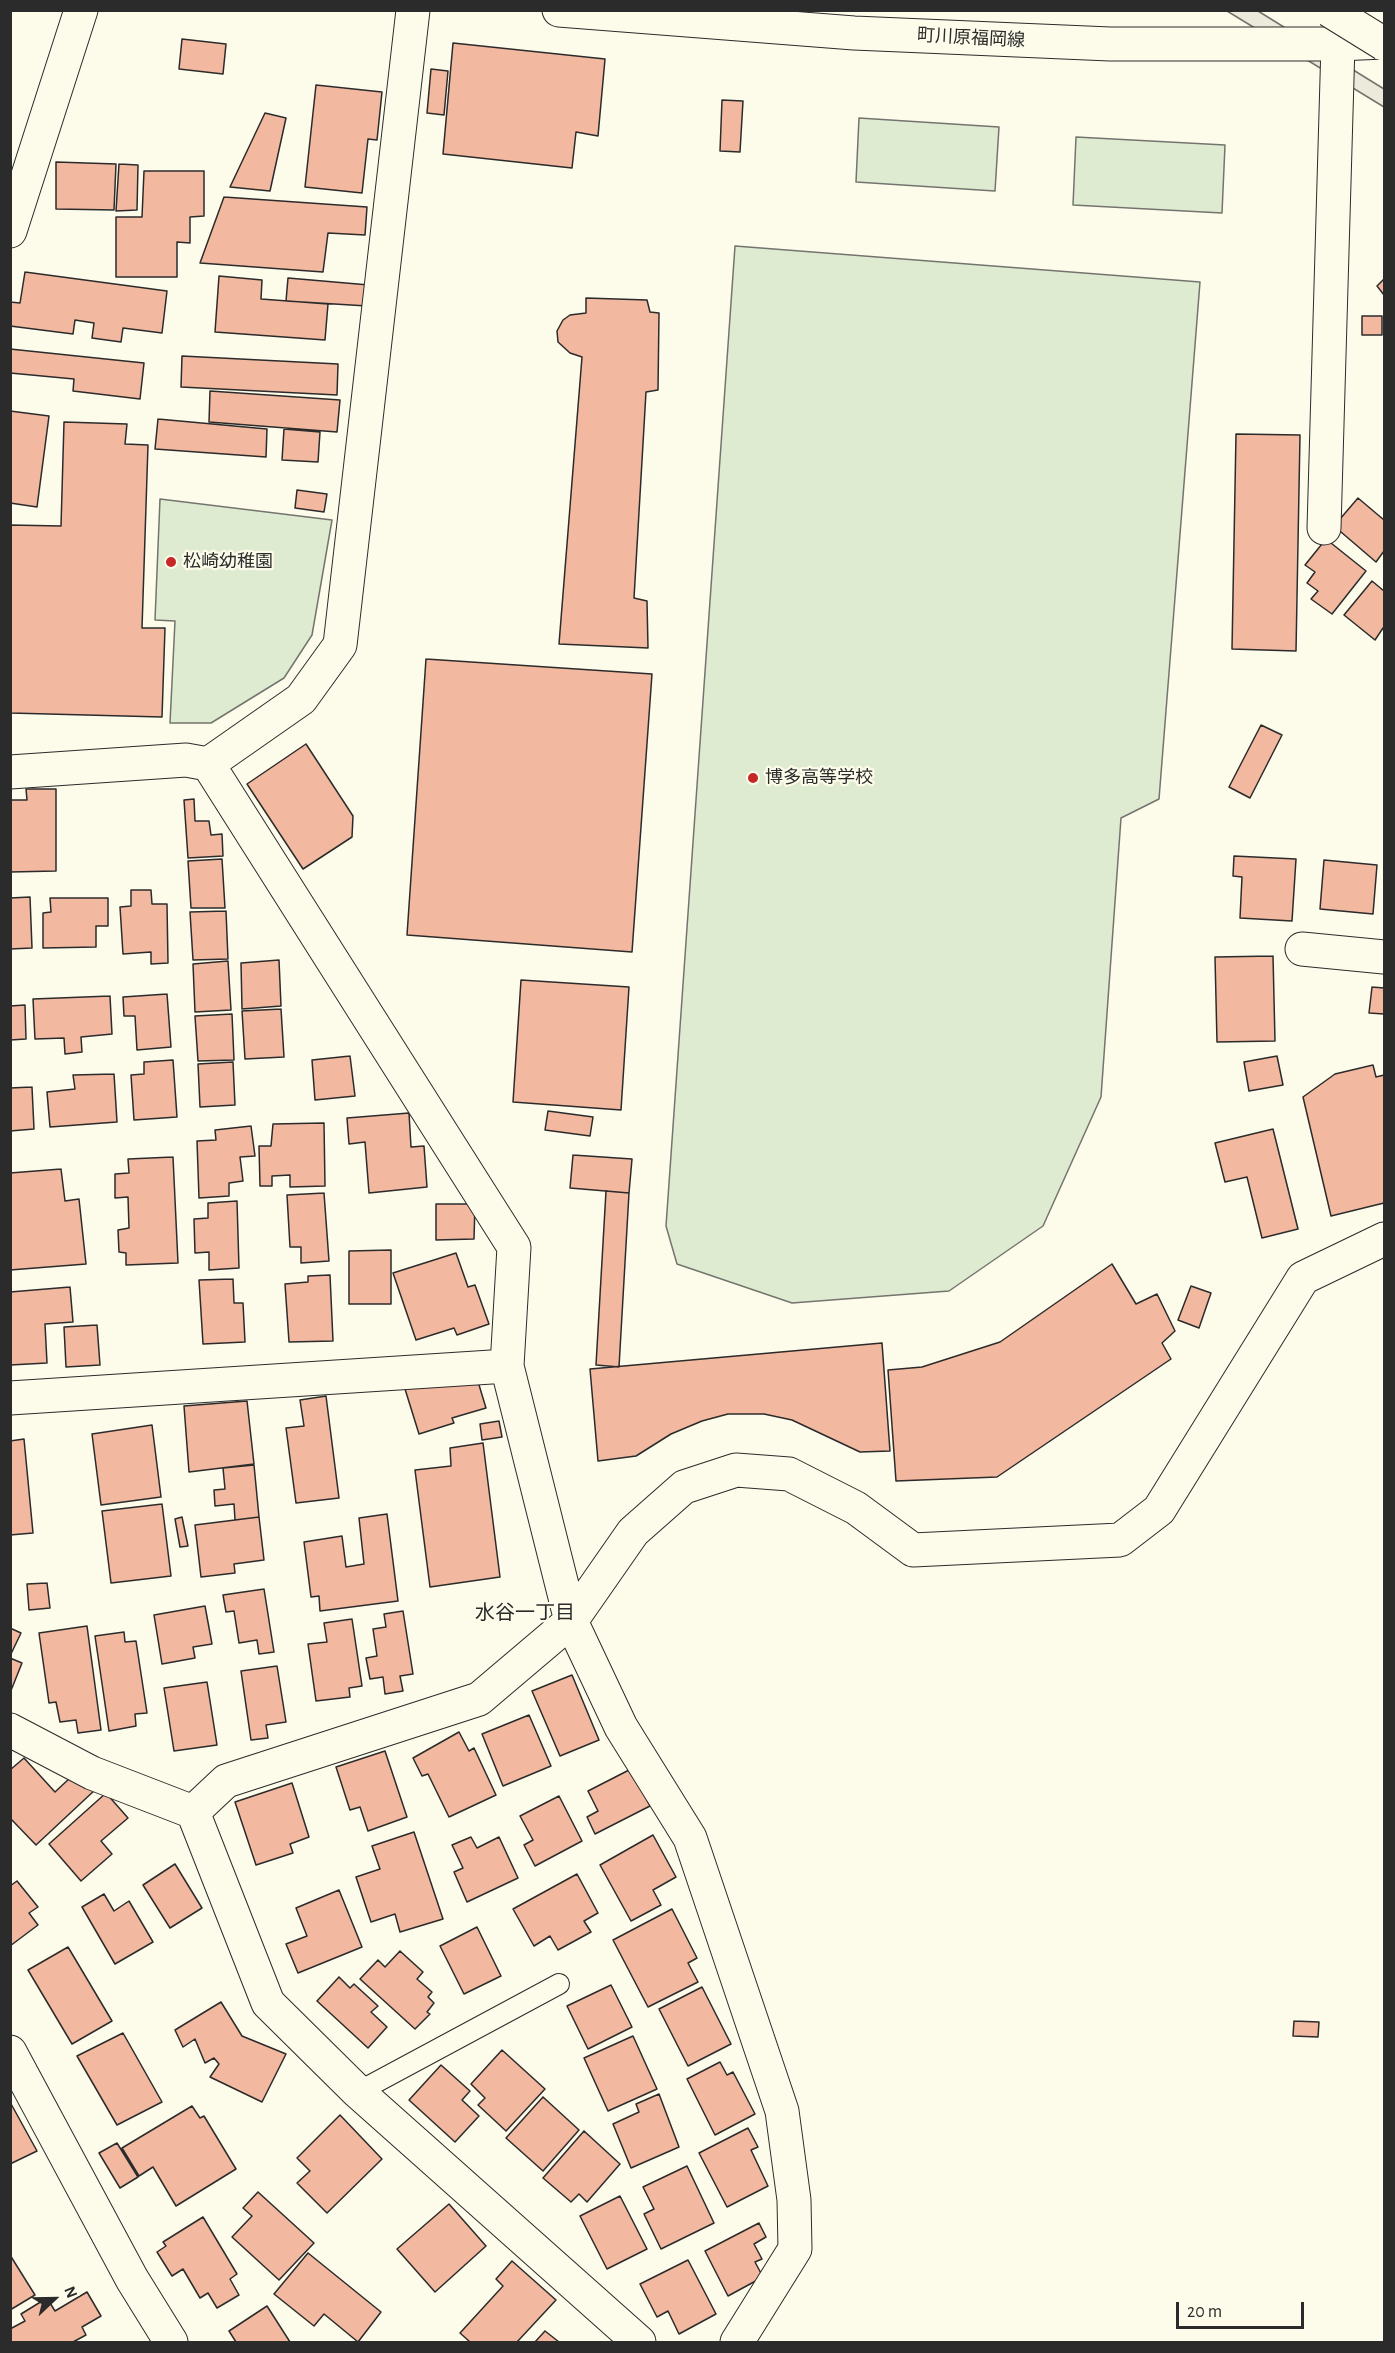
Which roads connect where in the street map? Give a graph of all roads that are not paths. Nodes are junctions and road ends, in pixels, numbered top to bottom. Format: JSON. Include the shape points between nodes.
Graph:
{"nodes":[{"id":1,"x":81,"y":10,"type":"edge"},
{"id":2,"x":413,"y":10,"type":"edge"},
{"id":3,"x":559,"y":10,"type":"edge"},
{"id":4,"x":1329,"y":10,"type":"edge"},
{"id":5,"x":1384,"y":43,"type":"edge"},
{"id":6,"x":1338,"y":45,"type":"junction"},
{"id":7,"x":10,"y":231,"type":"edge"},
{"id":8,"x":1324,"y":528,"type":"dead end"},
{"id":9,"x":208,"y":764,"type":"junction"},
{"id":10,"x":10,"y":772,"type":"edge"},
{"id":11,"x":1302,"y":949,"type":"dead end"},
{"id":12,"x":1384,"y":957,"type":"edge"},
{"id":13,"x":1384,"y":1239,"type":"edge"},
{"id":14,"x":507,"y":1366,"type":"junction"},
{"id":15,"x":10,"y":1398,"type":"edge"},
{"id":16,"x":571,"y":1621,"type":"junction"},
{"id":17,"x":10,"y":1730,"type":"edge"},
{"id":18,"x":193,"y":1812,"type":"junction"},
{"id":19,"x":559,"y":1984,"type":"dead end"},
{"id":20,"x":10,"y":2052,"type":"edge"},
{"id":21,"x":358,"y":2092,"type":"junction"},
{"id":22,"x":171,"y":2343,"type":"edge"},
{"id":23,"x":639,"y":2343,"type":"edge"},
{"id":24,"x":736,"y":2343,"type":"edge"}],
"edges":[{"from":1,"to":7,"type":"main road"},
{"from":2,"to":9,"type":"main road","via":[[340,645],[301,699]]},
{"from":3,"to":6,"type":"main road","name":"町川原福岡線","via":[[854,33],[1110,44]]},
{"from":4,"to":5,"type":"main road","bridge":true},
{"from":5,"to":6,"type":"main road","name":"町川原福岡線"},
{"from":6,"to":8,"type":"main road"},
{"from":9,"to":10,"type":"main road","via":[[186,760]]},
{"from":9,"to":14,"type":"main road","via":[[514,1247]]},
{"from":11,"to":12,"type":"main road"},
{"from":13,"to":16,"type":"main road","via":[[1303,1278],[1160,1510],[1120,1539],[913,1550],[856,1508],[789,1474],[736,1470],[684,1487],[633,1532]]},
{"from":14,"to":15,"type":"main road"},
{"from":14,"to":16,"type":"main road"},
{"from":16,"to":18,"type":"main road","via":[[479,1699],[226,1780]]},
{"from":16,"to":24,"type":"main road","via":[[621,1727],[690,1838],[782,2111],[794,2200],[795,2249]]},
{"from":17,"to":18,"type":"main road","via":[[92,1773]]},
{"from":18,"to":21,"type":"main road","via":[[268,2003]]},
{"from":19,"to":21,"type":"lane"},
{"from":20,"to":22,"type":"main road","via":[[132,2279]]},
{"from":21,"to":23,"type":"main road"}]}
